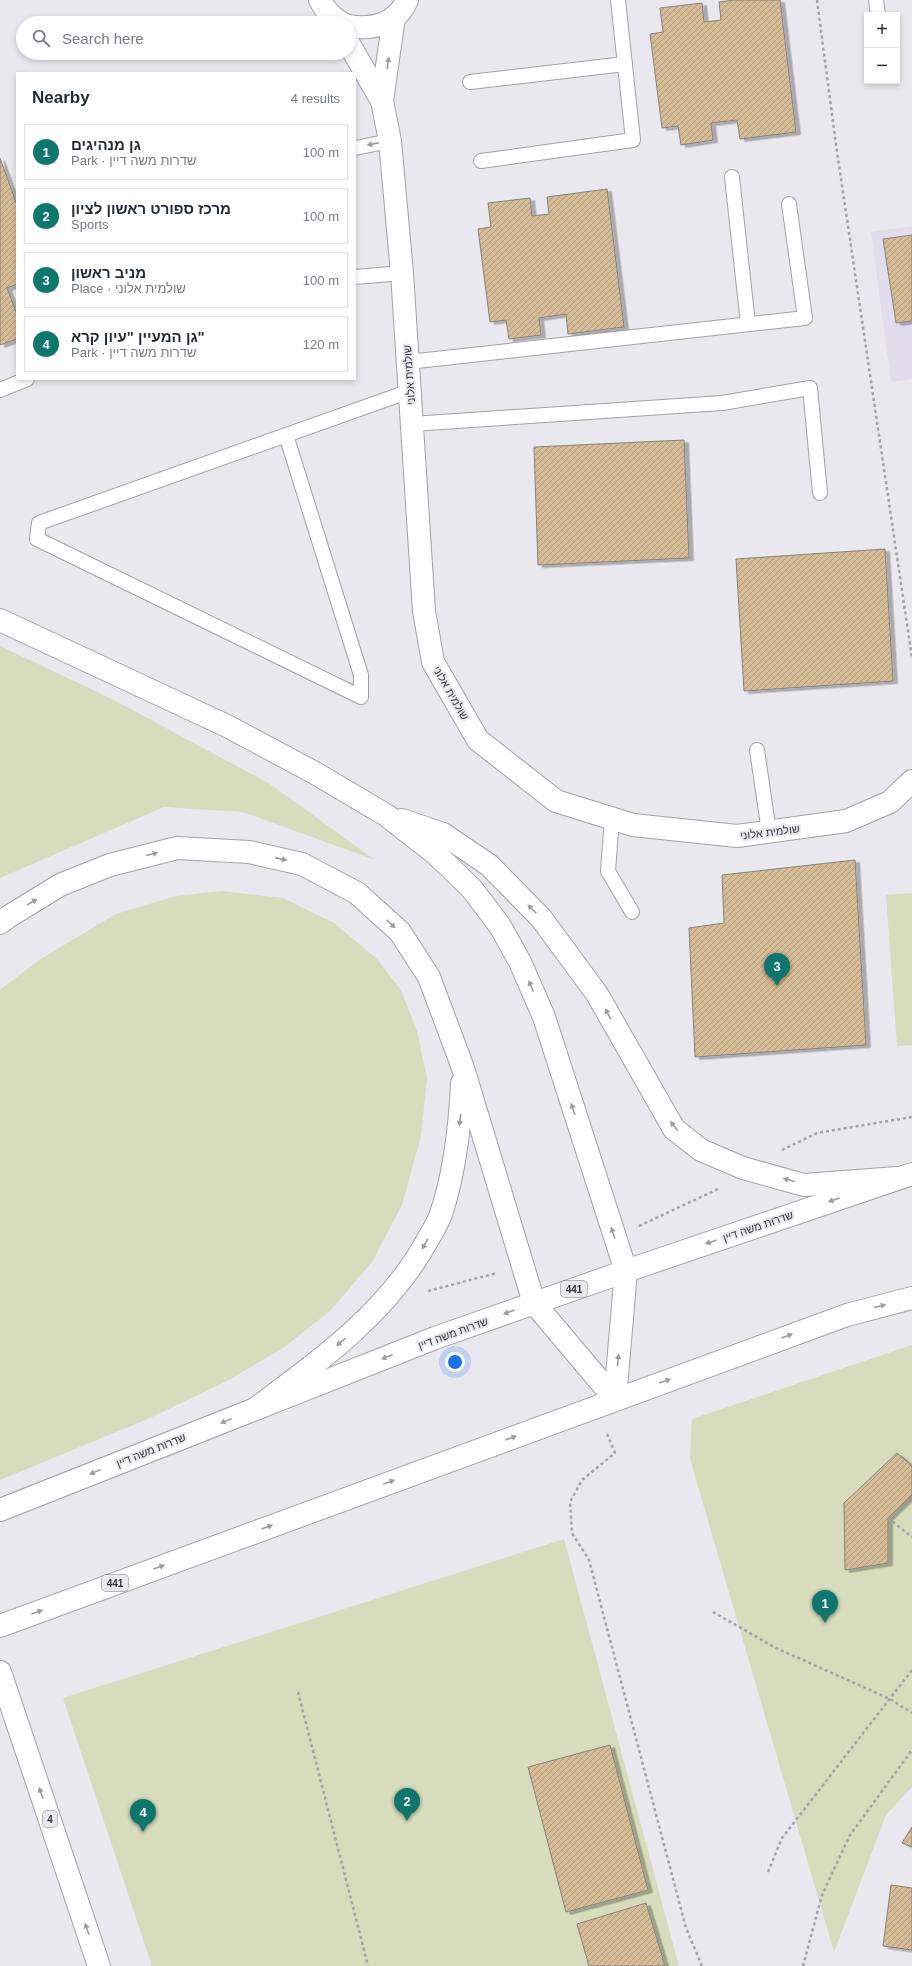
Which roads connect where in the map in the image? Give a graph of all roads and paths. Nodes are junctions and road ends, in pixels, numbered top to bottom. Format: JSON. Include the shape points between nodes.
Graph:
{"nodes":[{"id":1,"x":320,"y":0,"type":"edge"},
{"id":2,"x":618,"y":0,"type":"edge"},
{"id":3,"x":817,"y":0,"type":"edge"},
{"id":4,"x":876,"y":0,"type":"edge"},
{"id":5,"x":401,"y":9,"type":"edge"},
{"id":6,"x":878,"y":12,"type":"edge"},
{"id":7,"x":333,"y":16,"type":"edge"},
{"id":8,"x":356,"y":26,"type":"edge"},
{"id":9,"x":356,"y":56,"type":"edge"},
{"id":10,"x":625,"y":64,"type":"junction"},
{"id":11,"x":470,"y":82,"type":"dead end"},
{"id":12,"x":382,"y":101,"type":"junction"},
{"id":13,"x":390,"y":140,"type":"junction"},
{"id":14,"x":356,"y":148,"type":"edge"},
{"id":15,"x":481,"y":161,"type":"dead end"},
{"id":16,"x":732,"y":177,"type":"dead end"},
{"id":17,"x":789,"y":204,"type":"dead end"},
{"id":18,"x":402,"y":273,"type":"junction"},
{"id":19,"x":356,"y":277,"type":"edge"},
{"id":20,"x":748,"y":324,"type":"junction"},
{"id":21,"x":408,"y":362,"type":"junction"},
{"id":22,"x":25,"y":380,"type":"edge"},
{"id":23,"x":0,"y":390,"type":"edge"},
{"id":24,"x":410,"y":391,"type":"junction"},
{"id":25,"x":412,"y":424,"type":"junction"},
{"id":26,"x":286,"y":435,"type":"junction"},
{"id":27,"x":820,"y":493,"type":"dead end"},
{"id":28,"x":0,"y":620,"type":"edge"},
{"id":29,"x":912,"y":658,"type":"edge"},
{"id":30,"x":757,"y":750,"type":"dead end"},
{"id":31,"x":912,"y":781,"type":"edge"},
{"id":32,"x":386,"y":815,"type":"junction"},
{"id":33,"x":612,"y":818,"type":"junction"},
{"id":34,"x":769,"y":832,"type":"junction"},
{"id":35,"x":632,"y":912,"type":"dead end"},
{"id":36,"x":0,"y":924,"type":"edge"},
{"id":37,"x":463,"y":1068,"type":"junction"},
{"id":38,"x":905,"y":1176,"type":"edge"},
{"id":39,"x":523,"y":1267,"type":"junction"},
{"id":40,"x":626,"y":1271,"type":"junction"},
{"id":41,"x":391,"y":1293,"type":"junction"},
{"id":42,"x":912,"y":1298,"type":"edge"},
{"id":43,"x":534,"y":1303,"type":"junction"},
{"id":44,"x":615,"y":1399,"type":"junction"},
{"id":45,"x":255,"y":1409,"type":"junction"},
{"id":46,"x":600,"y":1436,"type":"dead end"},
{"id":47,"x":0,"y":1510,"type":"edge"},
{"id":48,"x":888,"y":1518,"type":"dead end"},
{"id":49,"x":912,"y":1537,"type":"edge"},
{"id":50,"x":713,"y":1612,"type":"dead end"},
{"id":51,"x":0,"y":1626,"type":"edge"},
{"id":52,"x":0,"y":1660,"type":"edge"},
{"id":53,"x":912,"y":1670,"type":"edge"},
{"id":54,"x":0,"y":1672,"type":"edge"},
{"id":55,"x":298,"y":1692,"type":"dead end"},
{"id":56,"x":890,"y":1699,"type":"junction"},
{"id":57,"x":12,"y":1704,"type":"junction"},
{"id":58,"x":912,"y":1713,"type":"edge"},
{"id":59,"x":912,"y":1750,"type":"edge"},
{"id":60,"x":768,"y":1872,"type":"dead end"},
{"id":61,"x":99,"y":1966,"type":"edge"},
{"id":62,"x":368,"y":1966,"type":"edge"},
{"id":63,"x":702,"y":1966,"type":"edge"},
{"id":64,"x":803,"y":1966,"type":"edge"}],
"edges":[{"from":1,"to":7,"type":"main road"},
{"from":2,"to":10,"type":"lane"},
{"from":3,"to":29,"type":"path","via":[[837,153]]},
{"from":4,"to":6,"type":"lane"},
{"from":5,"to":8,"type":"main road","via":[[381,25],[365,28]]},
{"from":12,"to":5,"type":"main road","name":"שולמית אלוני","one_way":true},
{"from":9,"to":12,"type":"main road","name":"שולמית אלוני"},
{"from":10,"to":11,"type":"lane"},
{"from":10,"to":15,"type":"lane","via":[[633,140]]},
{"from":12,"to":13,"type":"main road","name":"שולמית אלוני"},
{"from":13,"to":14,"type":"lane","one_way":true},
{"from":13,"to":18,"type":"main road","name":"שולמית אלוני"},
{"from":16,"to":20,"type":"lane"},
{"from":17,"to":20,"type":"lane","via":[[805,318]]},
{"from":18,"to":19,"type":"lane"},
{"from":18,"to":21,"type":"main road","name":"שולמית אלוני"},
{"from":20,"to":21,"type":"lane"},
{"from":21,"to":24,"type":"main road","name":"שולמית אלוני"},
{"from":22,"to":23,"type":"lane"},
{"from":24,"to":25,"type":"main road","name":"שולמית אלוני"},
{"from":24,"to":26,"type":"lane"},
{"from":25,"to":27,"type":"lane","via":[[722,403],[810,388]]},
{"from":25,"to":33,"type":"main road","name":"שולמית אלוני","via":[[424,610],[433,662],[478,740],[556,801]]},
{"from":26,"to":26,"type":"lane","via":[[39,523],[37,539],[361,697],[361,676]]},
{"from":28,"to":32,"type":"main road","via":[[228,726]]},
{"from":30,"to":34,"type":"lane"},
{"from":31,"to":34,"type":"main road","name":"שולמית אלוני","via":[[890,802],[846,822]]},
{"from":38,"to":32,"type":"main road","one_way":true,"via":[[804,1185],[743,1168],[701,1150],[674,1129],[597,994],[540,918],[488,865],[443,834]]},
{"from":40,"to":32,"type":"main road","one_way":true,"via":[[544,1017],[520,962],[500,926],[472,889],[436,854]]},
{"from":33,"to":34,"type":"main road","name":"שולמית אלוני","via":[[633,825],[737,836]]},
{"from":33,"to":35,"type":"lane","via":[[608,871]]},
{"from":36,"to":37,"type":"main road","one_way":true,"via":[[60,885],[110,865],[177,848],[249,852],[302,864],[357,893],[400,932],[429,977]]},
{"from":37,"to":39,"type":"main road"},
{"from":37,"to":41,"type":"main road","one_way":true,"via":[[461,1116],[454,1162],[441,1216],[420,1255]]},
{"from":38,"to":40,"type":"main road","name":"שדרות משה דיין","number":"441","one_way":true},
{"from":39,"to":41,"type":"path","via":[[433,1290]]},
{"from":39,"to":43,"type":"main road"},
{"from":40,"to":43,"type":"main road","name":"שדרות משה דיין","number":"441"},
{"from":44,"to":40,"type":"main road","one_way":true},
{"from":41,"to":45,"type":"main road","one_way":true,"via":[[310,1370]]},
{"from":44,"to":42,"type":"main road","number":"441","one_way":true,"via":[[847,1315]]},
{"from":43,"to":44,"type":"main road"},
{"from":43,"to":45,"type":"main road","name":"שדרות משה דיין","number":"441","one_way":true,"via":[[428,1341]]},
{"from":51,"to":44,"type":"main road","number":"441","one_way":true},
{"from":45,"to":47,"type":"main road","name":"שדרות משה דיין","number":"441","one_way":true},
{"from":46,"to":63,"type":"path","via":[[607,1434],[615,1453],[582,1480],[570,1502],[572,1533],[589,1560],[686,1928]]},
{"from":48,"to":49,"type":"path"},
{"from":50,"to":56,"type":"path","via":[[774,1647]]},
{"from":52,"to":57,"type":"main road"},
{"from":53,"to":56,"type":"path"},
{"from":54,"to":57,"type":"main road","number":"4"},
{"from":55,"to":62,"type":"path"},
{"from":56,"to":58,"type":"path"},
{"from":56,"to":60,"type":"path","via":[[782,1838]]},
{"from":61,"to":57,"type":"main road","number":"4","one_way":true},
{"from":59,"to":64,"type":"path","via":[[850,1835],[822,1894]]}]}
